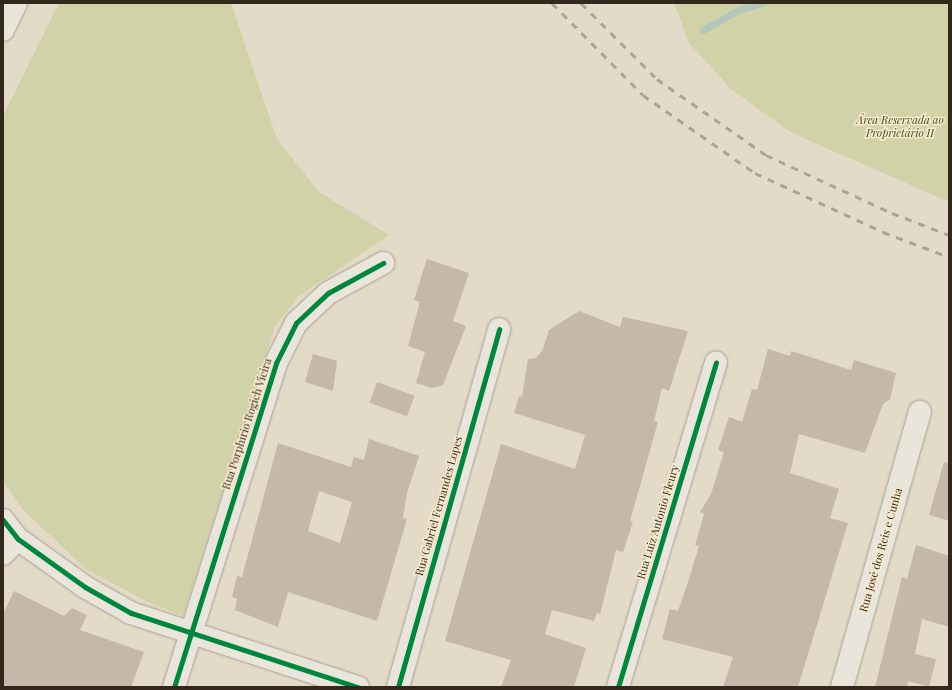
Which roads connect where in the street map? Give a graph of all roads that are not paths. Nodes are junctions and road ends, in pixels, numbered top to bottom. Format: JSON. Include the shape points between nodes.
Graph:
{"nodes":[{"id":1,"x":16,"y":3,"type":"edge"},
{"id":2,"x":3,"y":30,"type":"edge"},
{"id":3,"x":383,"y":263,"type":"dead end"},
{"id":4,"x":499,"y":330,"type":"dead end"},
{"id":5,"x":716,"y":362,"type":"dead end"},
{"id":6,"x":920,"y":412,"type":"dead end"},
{"id":7,"x":3,"y":520,"type":"edge"},
{"id":8,"x":10,"y":547,"type":"edge"},
{"id":9,"x":190,"y":634,"type":"junction"},
{"id":10,"x":174,"y":687,"type":"edge"},
{"id":11,"x":358,"y":687,"type":"edge"},
{"id":12,"x":398,"y":687,"type":"edge"},
{"id":13,"x":618,"y":687,"type":"edge"},
{"id":14,"x":842,"y":687,"type":"edge"}],
"edges":[{"from":1,"to":2,"type":"street"},
{"from":3,"to":9,"type":"street","name":"Rua Porphírio Rogich Vieira","via":[[328,293],[296,323],[276,363]]},
{"from":4,"to":12,"type":"street","name":"Rua Gabriel Fernandes Lopes"},
{"from":5,"to":13,"type":"street","name":"Rua Luiz Antonio Fleury"},
{"from":6,"to":14,"type":"street","name":"Rua José dos Reis e Cunha"},
{"from":7,"to":8,"type":"street"},
{"from":8,"to":9,"type":"street","via":[[131,614]]},
{"from":9,"to":10,"type":"street","name":"Rua Porphírio Rogich Vieira"},
{"from":9,"to":11,"type":"street"}]}
